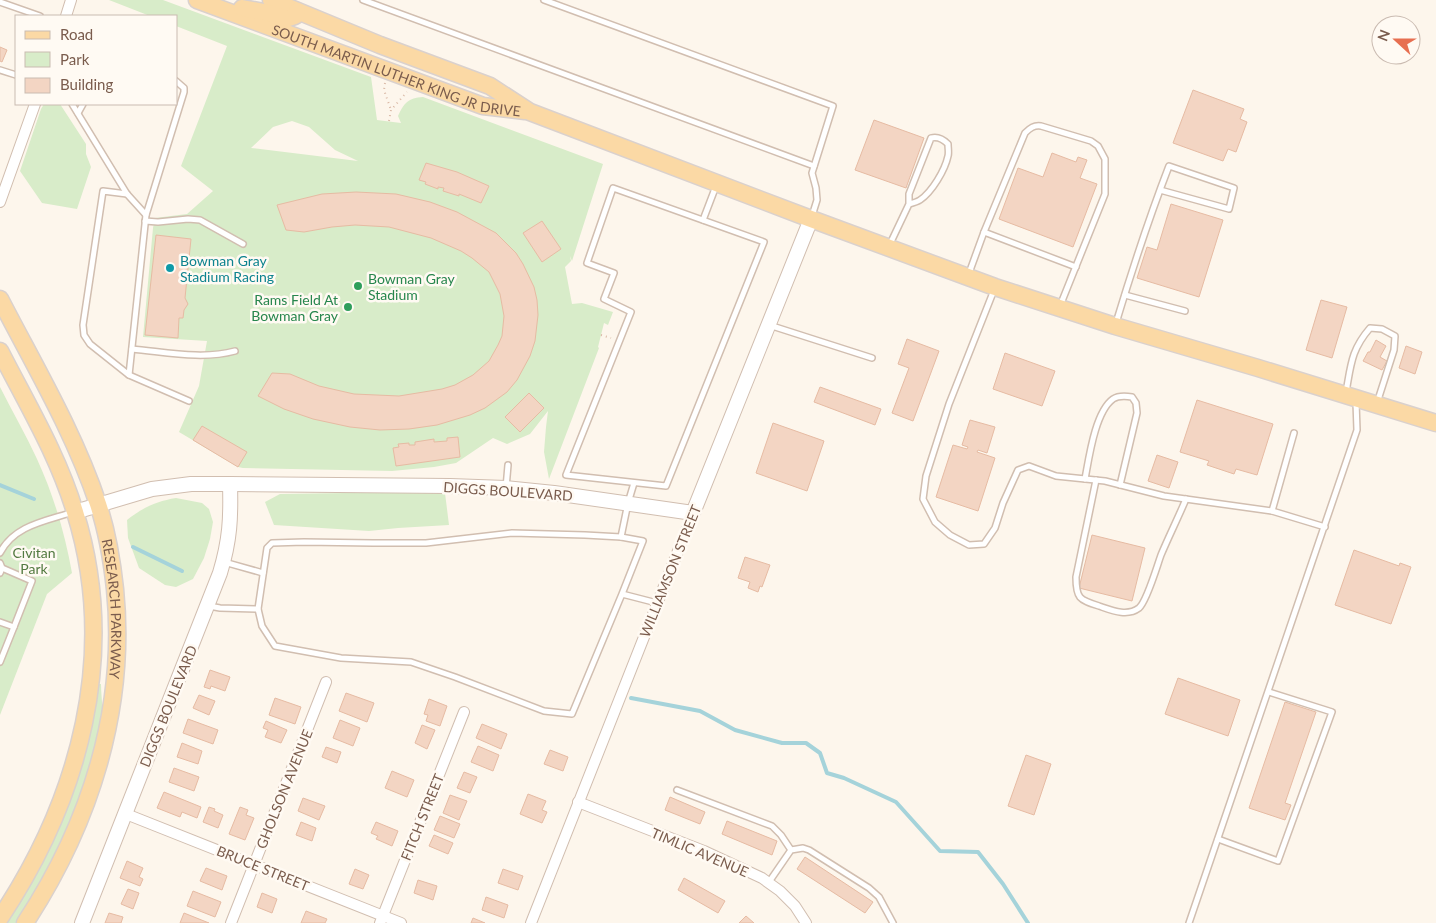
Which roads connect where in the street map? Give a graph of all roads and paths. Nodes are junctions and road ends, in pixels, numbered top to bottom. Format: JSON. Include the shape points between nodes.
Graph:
{"nodes":[{"id":1,"x":71,"y":0,"type":"edge"},
{"id":2,"x":198,"y":0,"type":"edge"},
{"id":3,"x":203,"y":0,"type":"edge"},
{"id":4,"x":271,"y":0,"type":"edge"},
{"id":5,"x":363,"y":0,"type":"edge"},
{"id":6,"x":544,"y":0,"type":"edge"},
{"id":7,"x":0,"y":2,"type":"edge"},
{"id":8,"x":299,"y":6,"type":"edge"},
{"id":9,"x":37,"y":15,"type":"edge"},
{"id":10,"x":66,"y":15,"type":"edge"},
{"id":11,"x":0,"y":70,"type":"edge"},
{"id":12,"x":15,"y":75,"type":"edge"},
{"id":13,"x":386,"y":80,"type":"dead end"},
{"id":14,"x":178,"y":83,"type":"edge"},
{"id":15,"x":409,"y":89,"type":"dead end"},
{"id":16,"x":35,"y":105,"type":"edge"},
{"id":17,"x":73,"y":105,"type":"edge"},
{"id":18,"x":82,"y":105,"type":"edge"},
{"id":19,"x":391,"y":110,"type":"junction"},
{"id":20,"x":530,"y":112,"type":"junction"},
{"id":21,"x":78,"y":113,"type":"junction"},
{"id":22,"x":389,"y":121,"type":"dead end"},
{"id":23,"x":814,"y":166,"type":"junction"},
{"id":24,"x":717,"y":183,"type":"junction"},
{"id":25,"x":1160,"y":190,"type":"junction"},
{"id":26,"x":127,"y":194,"type":"junction"},
{"id":27,"x":0,"y":202,"type":"edge"},
{"id":28,"x":909,"y":204,"type":"junction"},
{"id":29,"x":146,"y":215,"type":"junction"},
{"id":30,"x":810,"y":219,"type":"junction"},
{"id":31,"x":703,"y":220,"type":"junction"},
{"id":32,"x":145,"y":222,"type":"junction"},
{"id":33,"x":984,"y":232,"type":"junction"},
{"id":34,"x":243,"y":244,"type":"dead end"},
{"id":35,"x":888,"y":247,"type":"junction"},
{"id":36,"x":1076,"y":267,"type":"junction"},
{"id":37,"x":968,"y":277,"type":"junction"},
{"id":38,"x":995,"y":287,"type":"junction"},
{"id":39,"x":1125,"y":295,"type":"junction"},
{"id":40,"x":0,"y":299,"type":"edge"},
{"id":41,"x":1059,"y":309,"type":"junction"},
{"id":42,"x":1185,"y":311,"type":"dead end"},
{"id":43,"x":769,"y":325,"type":"junction"},
{"id":44,"x":1116,"y":326,"type":"junction"},
{"id":45,"x":601,"y":335,"type":"dead end"},
{"id":46,"x":620,"y":341,"type":"junction"},
{"id":47,"x":132,"y":349,"type":"junction"},
{"id":48,"x":0,"y":351,"type":"edge"},
{"id":49,"x":235,"y":351,"type":"dead end"},
{"id":50,"x":872,"y":358,"type":"dead end"},
{"id":51,"x":129,"y":375,"type":"junction"},
{"id":52,"x":1350,"y":397,"type":"junction"},
{"id":53,"x":189,"y":401,"type":"dead end"},
{"id":54,"x":1377,"y":405,"type":"junction"},
{"id":55,"x":1436,"y":423,"type":"edge"},
{"id":56,"x":1294,"y":433,"type":"dead end"},
{"id":57,"x":508,"y":465,"type":"dead end"},
{"id":58,"x":1085,"y":479,"type":"junction"},
{"id":59,"x":1096,"y":480,"type":"junction"},
{"id":60,"x":634,"y":483,"type":"junction"},
{"id":61,"x":230,"y":484,"type":"junction"},
{"id":62,"x":1120,"y":485,"type":"junction"},
{"id":63,"x":506,"y":488,"type":"junction"},
{"id":64,"x":1186,"y":499,"type":"junction"},
{"id":65,"x":98,"y":504,"type":"junction"},
{"id":66,"x":628,"y":504,"type":"junction"},
{"id":67,"x":1272,"y":511,"type":"junction"},
{"id":68,"x":75,"y":512,"type":"junction"},
{"id":69,"x":693,"y":513,"type":"junction"},
{"id":70,"x":1325,"y":527,"type":"junction"},
{"id":71,"x":621,"y":537,"type":"junction"},
{"id":72,"x":0,"y":553,"type":"edge"},
{"id":73,"x":223,"y":562,"type":"junction"},
{"id":74,"x":0,"y":568,"type":"edge"},
{"id":75,"x":263,"y":573,"type":"junction"},
{"id":76,"x":622,"y":594,"type":"junction"},
{"id":77,"x":658,"y":603,"type":"junction"},
{"id":78,"x":208,"y":606,"type":"junction"},
{"id":79,"x":258,"y":610,"type":"junction"},
{"id":80,"x":0,"y":622,"type":"edge"},
{"id":81,"x":14,"y":627,"type":"junction"},
{"id":82,"x":0,"y":662,"type":"edge"},
{"id":83,"x":326,"y":682,"type":"dead end"},
{"id":84,"x":1269,"y":692,"type":"junction"},
{"id":85,"x":464,"y":712,"type":"dead end"},
{"id":86,"x":677,"y":790,"type":"dead end"},
{"id":87,"x":578,"y":802,"type":"junction"},
{"id":88,"x":126,"y":814,"type":"junction"},
{"id":89,"x":1218,"y":839,"type":"junction"},
{"id":90,"x":791,"y":850,"type":"junction"},
{"id":91,"x":254,"y":865,"type":"junction"},
{"id":92,"x":768,"y":883,"type":"junction"},
{"id":93,"x":0,"y":918,"type":"edge"},
{"id":94,"x":381,"y":919,"type":"edge"},
{"id":95,"x":25,"y":923,"type":"edge"},
{"id":96,"x":82,"y":923,"type":"edge"},
{"id":97,"x":231,"y":923,"type":"edge"},
{"id":98,"x":401,"y":923,"type":"edge"},
{"id":99,"x":531,"y":923,"type":"edge"},
{"id":100,"x":806,"y":923,"type":"edge"},
{"id":101,"x":893,"y":923,"type":"edge"},
{"id":102,"x":1189,"y":923,"type":"edge"}],
"edges":[{"from":1,"to":10,"type":"street"},
{"from":2,"to":20,"type":"main road","name":"SOUTH MARTIN LUTHER KING JR DRIVE","via":[[482,106]]},
{"from":3,"to":8,"type":"main road","via":[[286,19],[295,16]]},
{"from":4,"to":8,"type":"main road","name":"SOUTH MARTIN LUTHER KING JR DRIVE"},
{"from":5,"to":23,"type":"lane"},
{"from":6,"to":23,"type":"lane","via":[[833,106]]},
{"from":7,"to":9,"type":"lane"},
{"from":8,"to":20,"type":"main road","name":"SOUTH MARTIN LUTHER KING JR DRIVE","via":[[380,45],[490,86]]},
{"from":11,"to":12,"type":"lane"},
{"from":13,"to":19,"type":"path","via":[[384,90]]},
{"from":14,"to":29,"type":"lane","via":[[184,88],[183,98]]},
{"from":15,"to":19,"type":"path"},
{"from":16,"to":27,"type":"street"},
{"from":17,"to":21,"type":"lane"},
{"from":18,"to":21,"type":"lane"},
{"from":19,"to":22,"type":"path"},
{"from":20,"to":24,"type":"main road"},
{"from":21,"to":26,"type":"lane"},
{"from":23,"to":30,"type":"lane","via":[[812,173],[817,200]]},
{"from":24,"to":30,"type":"main road"},
{"from":24,"to":31,"type":"lane"},
{"from":25,"to":25,"type":"lane","via":[[1229,209],[1234,188],[1168,166]]},
{"from":25,"to":39,"type":"lane"},
{"from":26,"to":29,"type":"lane"},
{"from":26,"to":51,"type":"lane","via":[[103,191],[83,325],[84,335],[90,344]]},
{"from":28,"to":28,"type":"lane","via":[[920,200],[936,183],[948,156],[948,144],[943,139],[931,138],[909,194]]},
{"from":28,"to":35,"type":"lane"},
{"from":29,"to":32,"type":"lane"},
{"from":30,"to":35,"type":"main road"},
{"from":30,"to":43,"type":"street","name":"WILLIAMSON STREET"},
{"from":31,"to":46,"type":"lane","via":[[613,188],[587,263],[614,273],[604,299],[631,312]]},
{"from":31,"to":60,"type":"lane","via":[[764,242],[666,486]]},
{"from":32,"to":34,"type":"lane","via":[[200,220]]},
{"from":32,"to":47,"type":"lane"},
{"from":33,"to":36,"type":"lane"},
{"from":33,"to":36,"type":"lane","via":[[1029,129],[1041,126],[1091,141],[1098,146],[1104,159],[1105,194]]},
{"from":33,"to":37,"type":"lane"},
{"from":35,"to":37,"type":"main road"},
{"from":36,"to":41,"type":"lane"},
{"from":37,"to":38,"type":"main road"},
{"from":38,"to":41,"type":"main road"},
{"from":38,"to":58,"type":"lane","via":[[949,404],[926,476],[923,499],[935,522],[950,535],[969,545],[984,544],[996,528],[1018,470],[1028,466],[1056,476]]},
{"from":39,"to":42,"type":"lane"},
{"from":39,"to":44,"type":"lane"},
{"from":40,"to":65,"type":"main road","name":"RESEARCH PARKWAY","via":[[74,442]]},
{"from":41,"to":44,"type":"main road"},
{"from":43,"to":50,"type":"lane"},
{"from":43,"to":69,"type":"street","name":"WILLIAMSON STREET"},
{"from":44,"to":52,"type":"main road"},
{"from":45,"to":46,"type":"path"},
{"from":46,"to":60,"type":"lane","via":[[566,475]]},
{"from":47,"to":49,"type":"lane","via":[[204,356]]},
{"from":47,"to":51,"type":"lane"},
{"from":48,"to":68,"type":"main road","name":"RESEARCH PARKWAY","via":[[52,452]]},
{"from":51,"to":53,"type":"lane"},
{"from":52,"to":54,"type":"main road"},
{"from":52,"to":54,"type":"lane","via":[[1352,357],[1360,339],[1370,328],[1382,329],[1395,336],[1394,350]]},
{"from":52,"to":70,"type":"lane","via":[[1357,430]]},
{"from":54,"to":55,"type":"main road"},
{"from":56,"to":67,"type":"lane"},
{"from":57,"to":63,"type":"lane"},
{"from":58,"to":59,"type":"lane"},
{"from":58,"to":62,"type":"lane","via":[[1101,416],[1113,399],[1132,397],[1137,413]]},
{"from":59,"to":62,"type":"lane"},
{"from":59,"to":64,"type":"lane","via":[[1076,589],[1083,601],[1122,613],[1139,608],[1144,601]]},
{"from":60,"to":66,"type":"lane"},
{"from":61,"to":63,"type":"street","name":"DIGGS BOULEVARD"},
{"from":61,"to":65,"type":"street","name":"DIGGS BOULEVARD","via":[[152,489]]},
{"from":61,"to":73,"type":"street","name":"DIGGS BOULEVARD","via":[[229,537]]},
{"from":62,"to":64,"type":"lane"},
{"from":63,"to":66,"type":"street","name":"DIGGS BOULEVARD"},
{"from":64,"to":67,"type":"lane"},
{"from":65,"to":68,"type":"street","name":"DIGGS BOULEVARD"},
{"from":65,"to":95,"type":"main road","name":"RESEARCH PARKWAY","via":[[113,570],[116,604],[118,646],[113,704],[98,770],[86,802],[60,863]]},
{"from":66,"to":69,"type":"street","name":"DIGGS BOULEVARD"},
{"from":66,"to":71,"type":"lane"},
{"from":67,"to":70,"type":"lane"},
{"from":68,"to":72,"type":"lane","via":[[26,527],[9,539]]},
{"from":68,"to":93,"type":"main road","name":"RESEARCH PARKWAY","via":[[88,564],[93,606],[93,670],[89,700],[75,763],[52,824],[24,880]]},
{"from":69,"to":77,"type":"street","name":"WILLIAMSON STREET"},
{"from":70,"to":84,"type":"lane"},
{"from":71,"to":75,"type":"lane","via":[[512,534],[373,544],[272,543],[267,548]]},
{"from":71,"to":76,"type":"lane","via":[[643,541]]},
{"from":73,"to":75,"type":"lane"},
{"from":73,"to":78,"type":"street","name":"DIGGS BOULEVARD"},
{"from":74,"to":81,"type":"lane","via":[[32,581]]},
{"from":75,"to":79,"type":"lane"},
{"from":76,"to":77,"type":"lane"},
{"from":76,"to":79,"type":"lane","via":[[572,714],[544,711],[411,662],[342,658],[275,646],[262,626]]},
{"from":77,"to":87,"type":"street","name":"WILLIAMSON STREET"},
{"from":78,"to":79,"type":"lane"},
{"from":78,"to":88,"type":"street","name":"DIGGS BOULEVARD"},
{"from":80,"to":81,"type":"lane"},
{"from":81,"to":82,"type":"lane"},
{"from":83,"to":91,"type":"street","name":"GHOLSON AVENUE"},
{"from":84,"to":89,"type":"lane"},
{"from":84,"to":89,"type":"lane","via":[[1332,712],[1278,861]]},
{"from":85,"to":94,"type":"street","name":"FITCH STREET"},
{"from":86,"to":90,"type":"lane","via":[[772,826]]},
{"from":87,"to":92,"type":"street","name":"TIMLIC AVENUE","via":[[704,851]]},
{"from":87,"to":99,"type":"street","name":"WILLIAMSON STREET"},
{"from":88,"to":91,"type":"street","name":"BRUCE STREET"},
{"from":88,"to":96,"type":"street","name":"DIGGS BOULEVARD"},
{"from":89,"to":102,"type":"lane"},
{"from":90,"to":92,"type":"lane"},
{"from":90,"to":101,"type":"lane","via":[[809,850],[862,883],[879,897]]},
{"from":91,"to":94,"type":"street","name":"BRUCE STREET"},
{"from":91,"to":97,"type":"street","name":"GHOLSON AVENUE"},
{"from":92,"to":100,"type":"street","name":"TIMLIC AVENUE","via":[[795,906]]},
{"from":94,"to":98,"type":"street","name":"BRUCE STREET"}]}
